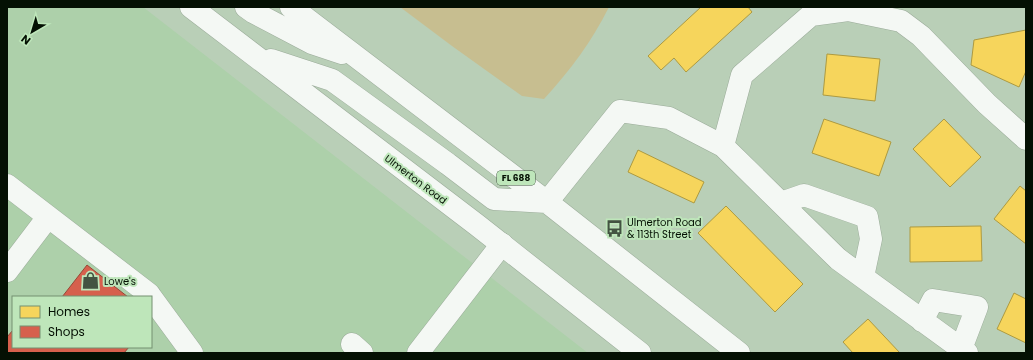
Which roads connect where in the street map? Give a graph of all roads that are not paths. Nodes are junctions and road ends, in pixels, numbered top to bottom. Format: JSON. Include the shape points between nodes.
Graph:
{"nodes":[{"id":1,"x":191,"y":7,"type":"edge"},
{"id":2,"x":246,"y":7,"type":"edge"},
{"id":3,"x":291,"y":7,"type":"edge"},
{"id":4,"x":253,"y":54,"type":"junction"},
{"id":5,"x":359,"y":58,"type":"junction"},
{"id":6,"x":1026,"y":139,"type":"edge"},
{"id":7,"x":723,"y":146,"type":"junction"},
{"id":8,"x":7,"y":185,"type":"edge"},
{"id":9,"x":547,"y":202,"type":"junction"},
{"id":10,"x":781,"y":203,"type":"junction"},
{"id":11,"x":48,"y":217,"type":"junction"},
{"id":12,"x":502,"y":244,"type":"junction"},
{"id":13,"x":7,"y":271,"type":"edge"},
{"id":14,"x":862,"y":277,"type":"junction"},
{"id":15,"x":150,"y":296,"type":"edge"},
{"id":16,"x":152,"y":298,"type":"edge"},
{"id":17,"x":922,"y":321,"type":"junction"},
{"id":18,"x":964,"y":351,"type":"edge"},
{"id":19,"x":192,"y":353,"type":"edge"},
{"id":20,"x":418,"y":353,"type":"edge"},
{"id":21,"x":640,"y":353,"type":"edge"},
{"id":22,"x":738,"y":353,"type":"edge"}],
"edges":[{"from":1,"to":4,"type":"main road","name":"Ulmerton Road"},
{"from":2,"to":5,"type":"main road","via":[[312,43]]},
{"from":3,"to":5,"type":"main road","number":"FL 688"},
{"from":4,"to":9,"type":"main road","via":[[332,80],[494,199]]},
{"from":4,"to":12,"type":"main road","name":"Ulmerton Road"},
{"from":5,"to":9,"type":"main road","number":"FL 688"},
{"from":6,"to":7,"type":"main road","via":[[987,104],[921,36],[901,21],[848,10],[810,15],[742,75]]},
{"from":7,"to":9,"type":"main road","via":[[669,118],[620,111]]},
{"from":7,"to":10,"type":"main road"},
{"from":8,"to":11,"type":"main road"},
{"from":9,"to":22,"type":"main road","number":"FL 688"},
{"from":10,"to":14,"type":"main road","via":[[838,259]]},
{"from":10,"to":14,"type":"main road","via":[[804,195],[867,217],[871,239]]},
{"from":11,"to":13,"type":"main road"},
{"from":11,"to":15,"type":"main road"},
{"from":12,"to":20,"type":"main road"},
{"from":12,"to":21,"type":"main road","name":"Ulmerton Road"},
{"from":14,"to":17,"type":"main road"},
{"from":16,"to":19,"type":"main road"},
{"from":17,"to":18,"type":"main road"},
{"from":17,"to":18,"type":"main road","via":[[933,300],[976,307]]}]}
